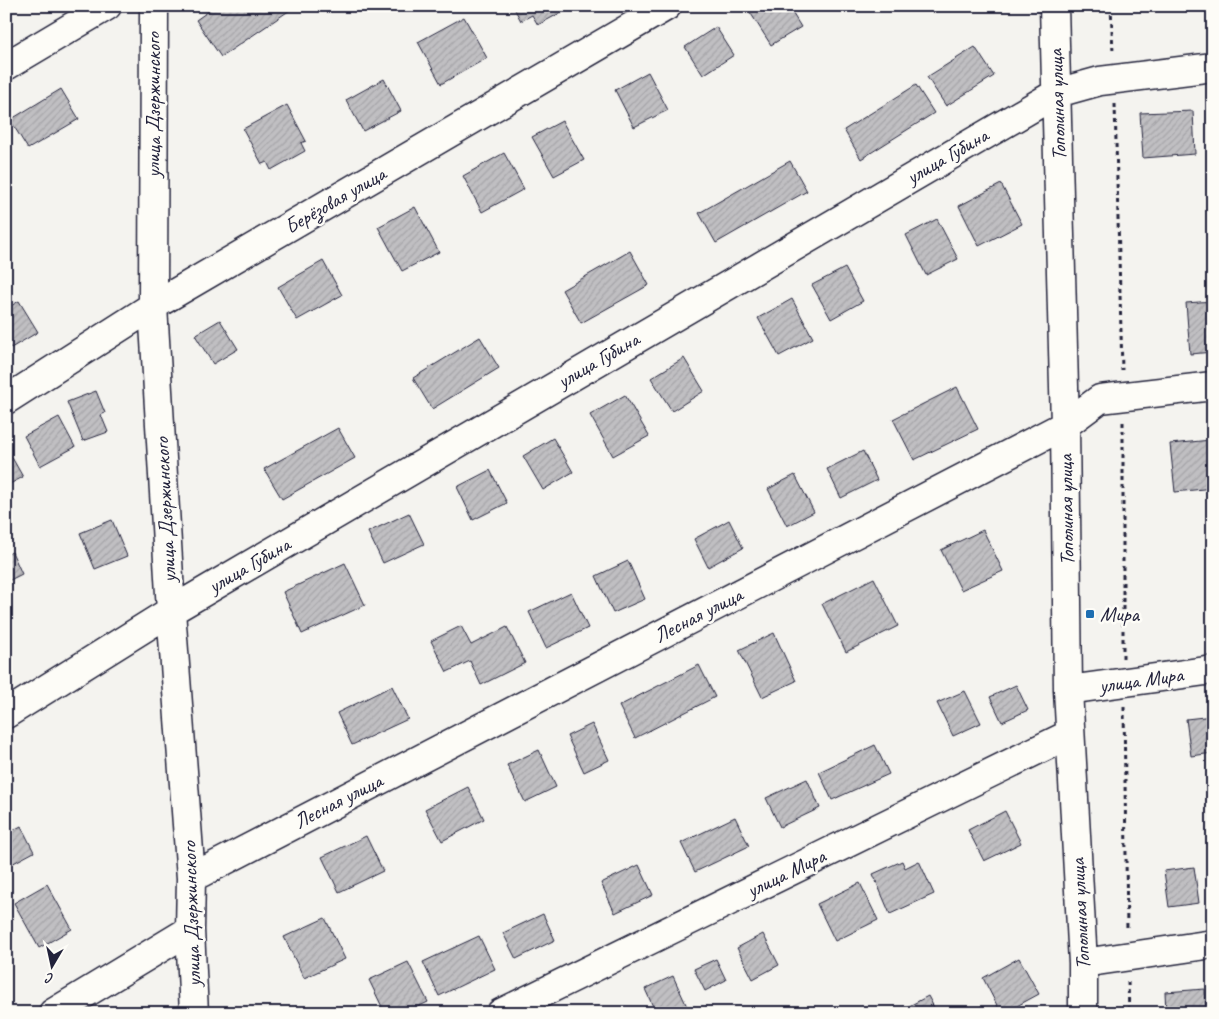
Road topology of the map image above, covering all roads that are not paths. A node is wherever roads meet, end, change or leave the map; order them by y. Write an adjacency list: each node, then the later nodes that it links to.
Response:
1 (107, 6): 5 (street)
2 (154, 6): 8 (street, улица Дзержинского)
3 (667, 6): 8 (street, Берёзовая улица)
4 (1054, 6): 7 (street, Тополиная улица)
5 (6, 66)
6 (1213, 67): 7 (street, улица Губина)
7 (1057, 93): 11 (street, Тополиная улица); 12 (street, улица Губина)
8 (153, 306): 10 (street, Берёзовая улица); 12 (street, улица Дзержинского)
9 (1213, 386): 11 (street, Лесная улица)
10 (6, 400)
11 (1065, 425): 14 (street, Тополиная улица); 17 (street, Лесная улица)
12 (171, 611): 15 (street, улица Губина); 17 (street, улица Дзержинского)
13 (1213, 670): 14 (street, улица Мира)
14 (1068, 690): 16 (street, Тополиная улица)
15 (6, 714)
16 (1070, 734): 20 (street, Тополиная улица); 23 (street, улица Мира)
17 (191, 878): 18 (street, улица Дзержинского)
18 (190, 930): 21 (street); 22 (street, улица Дзержинского)
19 (1213, 944): 20 (street)
20 (1083, 963): 24 (street, Тополиная улица)
21 (53, 1013)
22 (194, 1013)
23 (501, 1013)
24 (1084, 1013)

